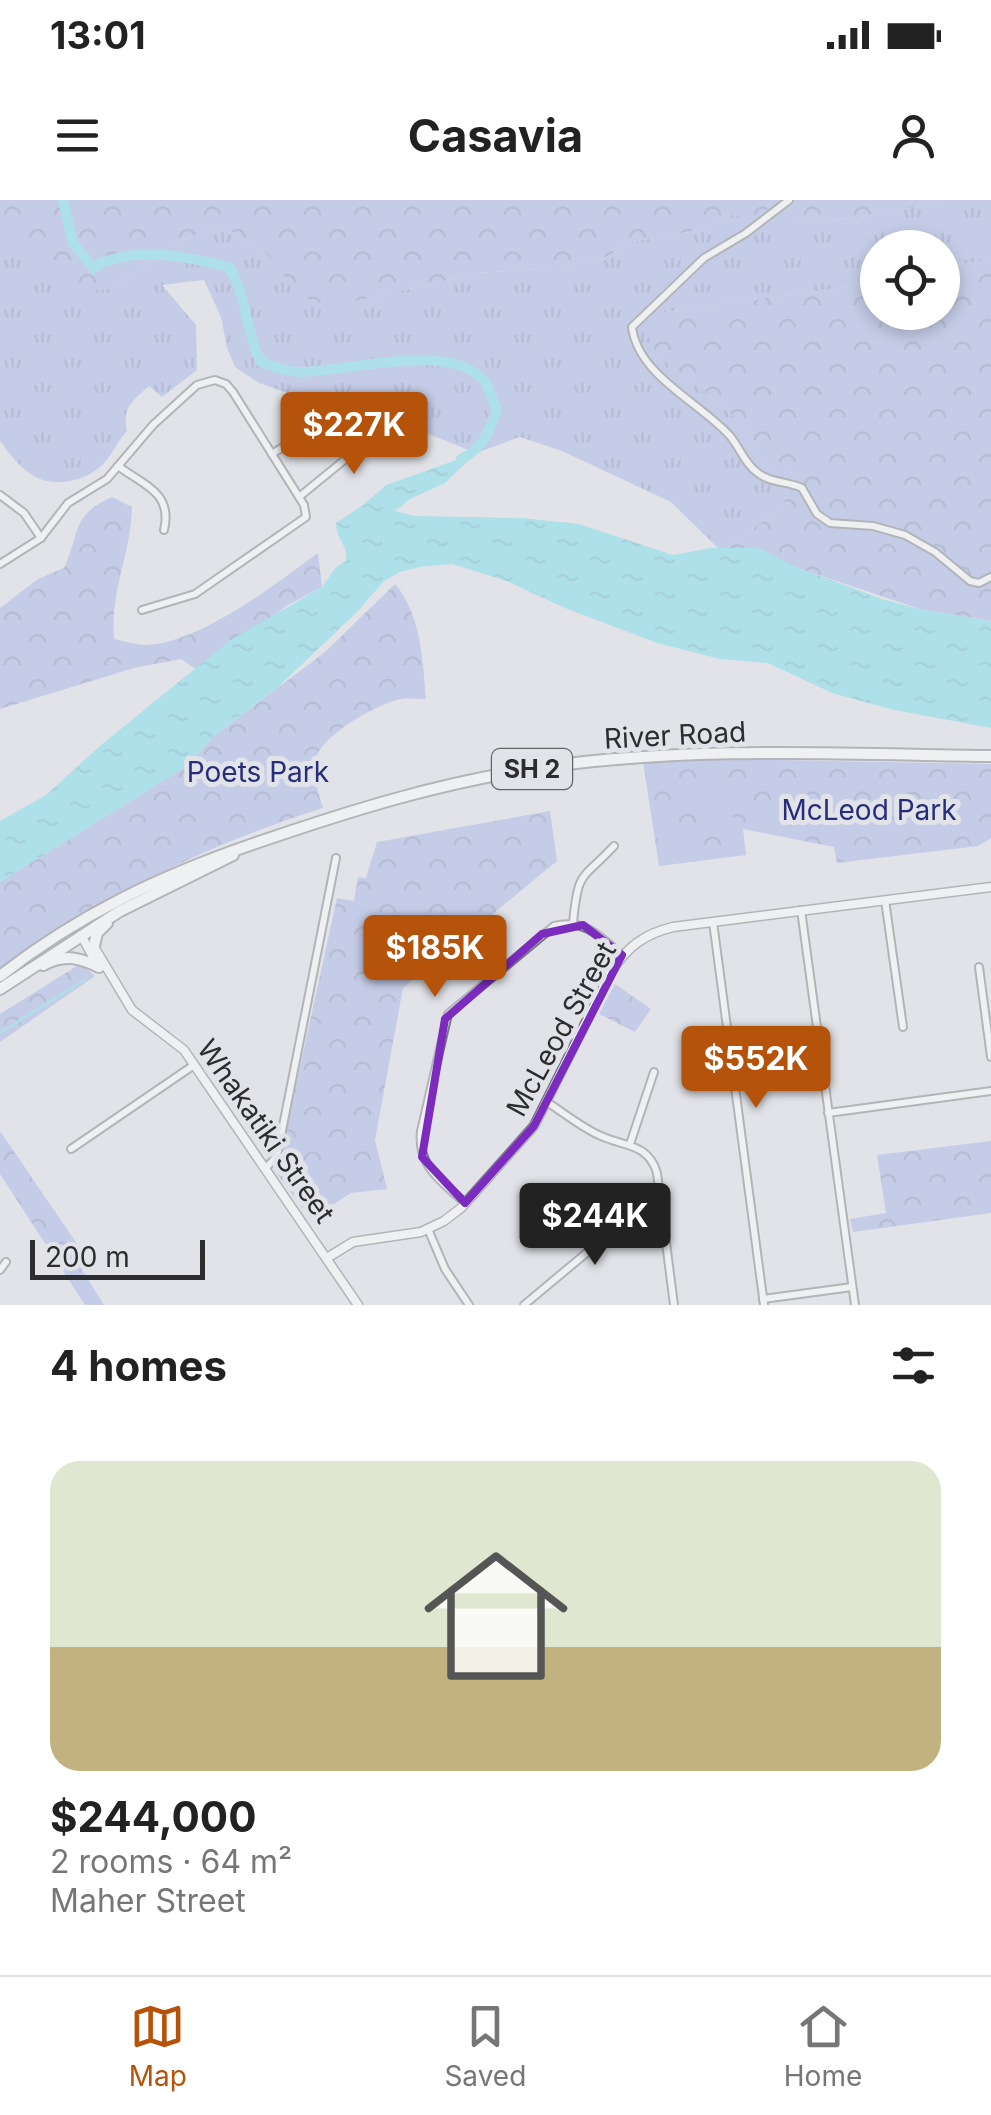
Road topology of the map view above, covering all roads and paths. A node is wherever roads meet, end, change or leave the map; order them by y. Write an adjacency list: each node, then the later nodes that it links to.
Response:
1 (789, 200): 11 (street)
2 (330, 417): 4 (street)
3 (386, 426): 7 (street)
4 (272, 454): 5 (street); 7 (street)
5 (118, 466): 8 (street); 9 (street)
6 (0, 495): 9 (street)
7 (299, 497): 12 (street)
8 (164, 530)
9 (41, 538): 10 (street)
10 (0, 564)
11 (991, 577)
12 (142, 610)
13 (991, 756): 14 (highway, River Road / SH 2)
14 (252, 845): 17 (highway, River Road / SH 2); 19 (highway, River Road / SH 2)
15 (614, 846): 23 (street)
16 (336, 858): 40 (street)
17 (183, 870): 24 (highway); 29 (highway, River Road / SH 2)
18 (991, 887): 20 (street, McLeod Street)
19 (163, 889): 24 (highway, River Road / SH 2); 25 (highway)
20 (885, 900): 21 (street, McLeod Street); 31 (street)
21 (800, 910): 22 (street, McLeod Street); 37 (street)
22 (713, 922): 26 (street, McLeod Street); 49 (street)
23 (574, 923): 26 (street); 41 (street)
24 (80, 934): 25 (street, Whakatiki Street); 28 (street, Whakatiki Street); 29 (highway)
25 (94, 946): 30 (street, Whakatiki Street)
26 (622, 954): 36 (street, McLeod Street)
27 (979, 966): 32 (street)
28 (99, 967): 29 (highway); 30 (street, Whakatiki Street)
29 (0, 985)
30 (123, 997): 33 (street, Whakatiki Street)
31 (902, 1027)
32 (991, 1057)
33 (194, 1065): 39 (street); 40 (street, Whakatiki Street)
34 (654, 1072): 38 (street)
35 (991, 1091): 37 (street)
36 (547, 1102): 38 (street); 41 (street, McLeod Street)
37 (828, 1112): 47 (street)
38 (630, 1144): 42 (street)
39 (71, 1149)
40 (265, 1169): 44 (street, Whakatiki Street)
41 (466, 1203): 43 (street, McLeod Street)
42 (663, 1221): 52 (street); 53 (street)
43 (428, 1229): 44 (street, McLeod Street); 51 (street)
44 (327, 1258): 48 (street, Whakatiki Street)
45 (6, 1262): 46 (street)
46 (0, 1270)
47 (852, 1287): 49 (street); 54 (street)
48 (355, 1302): 50 (street)
49 (764, 1302)
50 (343, 1305)
51 (469, 1305)
52 (524, 1305)
53 (674, 1305)
54 (854, 1305)

